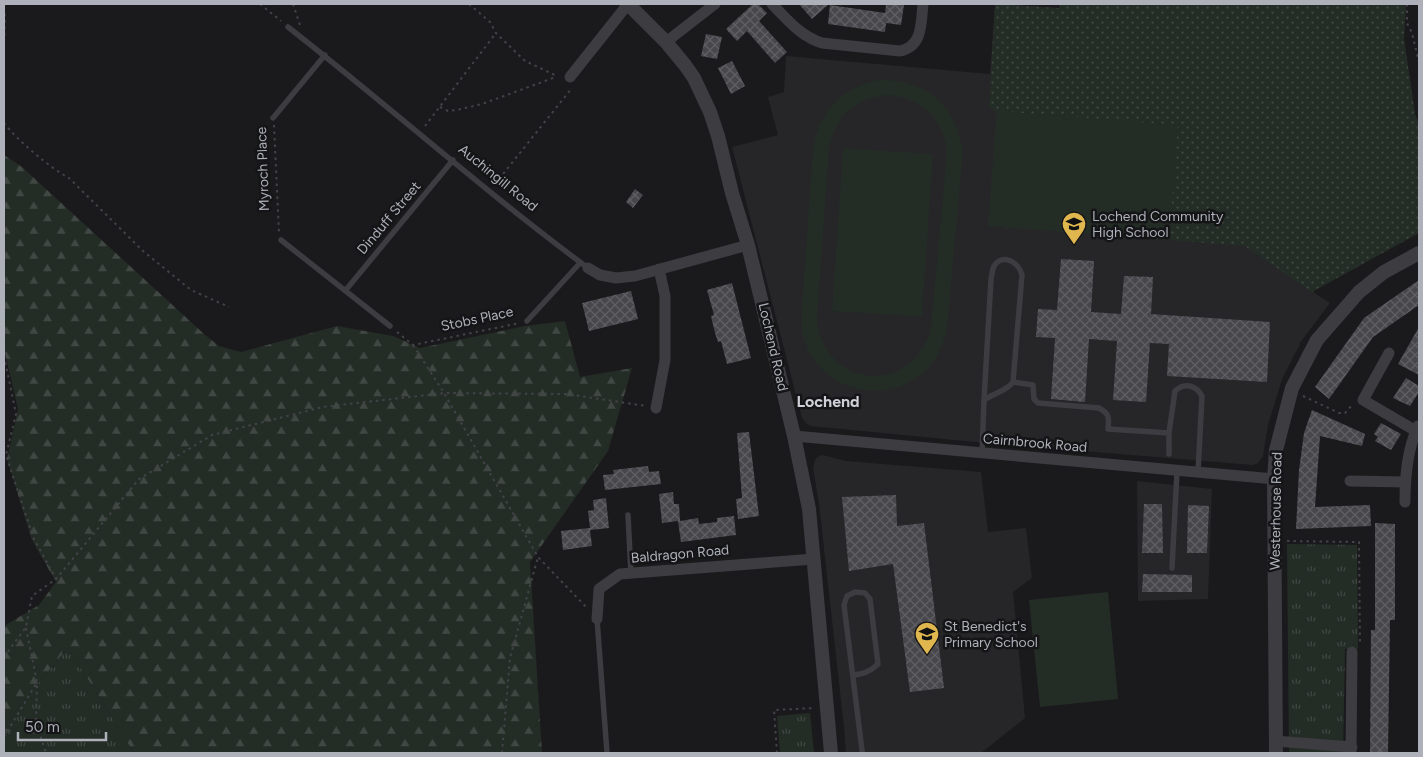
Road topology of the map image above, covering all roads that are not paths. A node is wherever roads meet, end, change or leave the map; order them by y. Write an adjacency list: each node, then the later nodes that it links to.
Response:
1 (628, 4): 6 (street, Lochend Road); 8 (street)
2 (715, 4): 6 (street)
3 (772, 4): 4 (street)
4 (923, 4)
5 (288, 27): 7 (lane, Auchingill Road)
6 (666, 42): 12 (street, Lochend Road)
7 (325, 56): 9 (lane, Myroch Place); 10 (lane, Auchingill Road)
8 (570, 77)
9 (273, 118)
10 (453, 160): 14 (lane, Auchingill Road); 16 (lane, Dinduff Street)
11 (280, 240): 16 (lane)
12 (748, 245): 15 (street, Auchingill Road); 25 (street, Lochend Road)
13 (1419, 253): 30 (street, Westerhouse Road)
14 (584, 266): 15 (street, Auchingill Road); 17 (lane, Stobs Place)
15 (659, 269): 22 (street)
16 (345, 291): 18 (lane)
17 (528, 321)
18 (390, 326)
19 (1389, 353): 23 (street)
20 (1012, 382): 21 (lane); 21 (lane); 24 (lane)
21 (984, 400): 26 (lane)
22 (656, 408)
23 (1418, 428): 32 (street)
24 (1170, 433): 27 (lane); 29 (lane)
25 (794, 436): 26 (street, Cairnbrook Road); 35 (street, Lochend Road)
26 (982, 453): 28 (street, Cairnbrook Road)
27 (1169, 454)
28 (1177, 471): 29 (street, Cairnbrook Road); 36 (lane)
29 (1198, 472): 30 (street, Cairnbrook Road)
30 (1274, 479): 41 (street, Westerhouse Road)
31 (1350, 481): 32 (street)
32 (1405, 482): 33 (street)
33 (1405, 502)
34 (628, 514): 37 (lane)
35 (814, 559): 37 (street, Baldragon Road); 44 (street, Lochend Road)
36 (1172, 568)
37 (631, 574): 38 (street, Baldragon Road)
38 (597, 619): 43 (lane, Baldragon Road)
39 (1352, 656): 42 (street)
40 (853, 675): 40 (lane); 45 (lane)
41 (1276, 747): 42 (street)
42 (1352, 750)
43 (607, 753)
44 (831, 753)
45 (862, 753)

